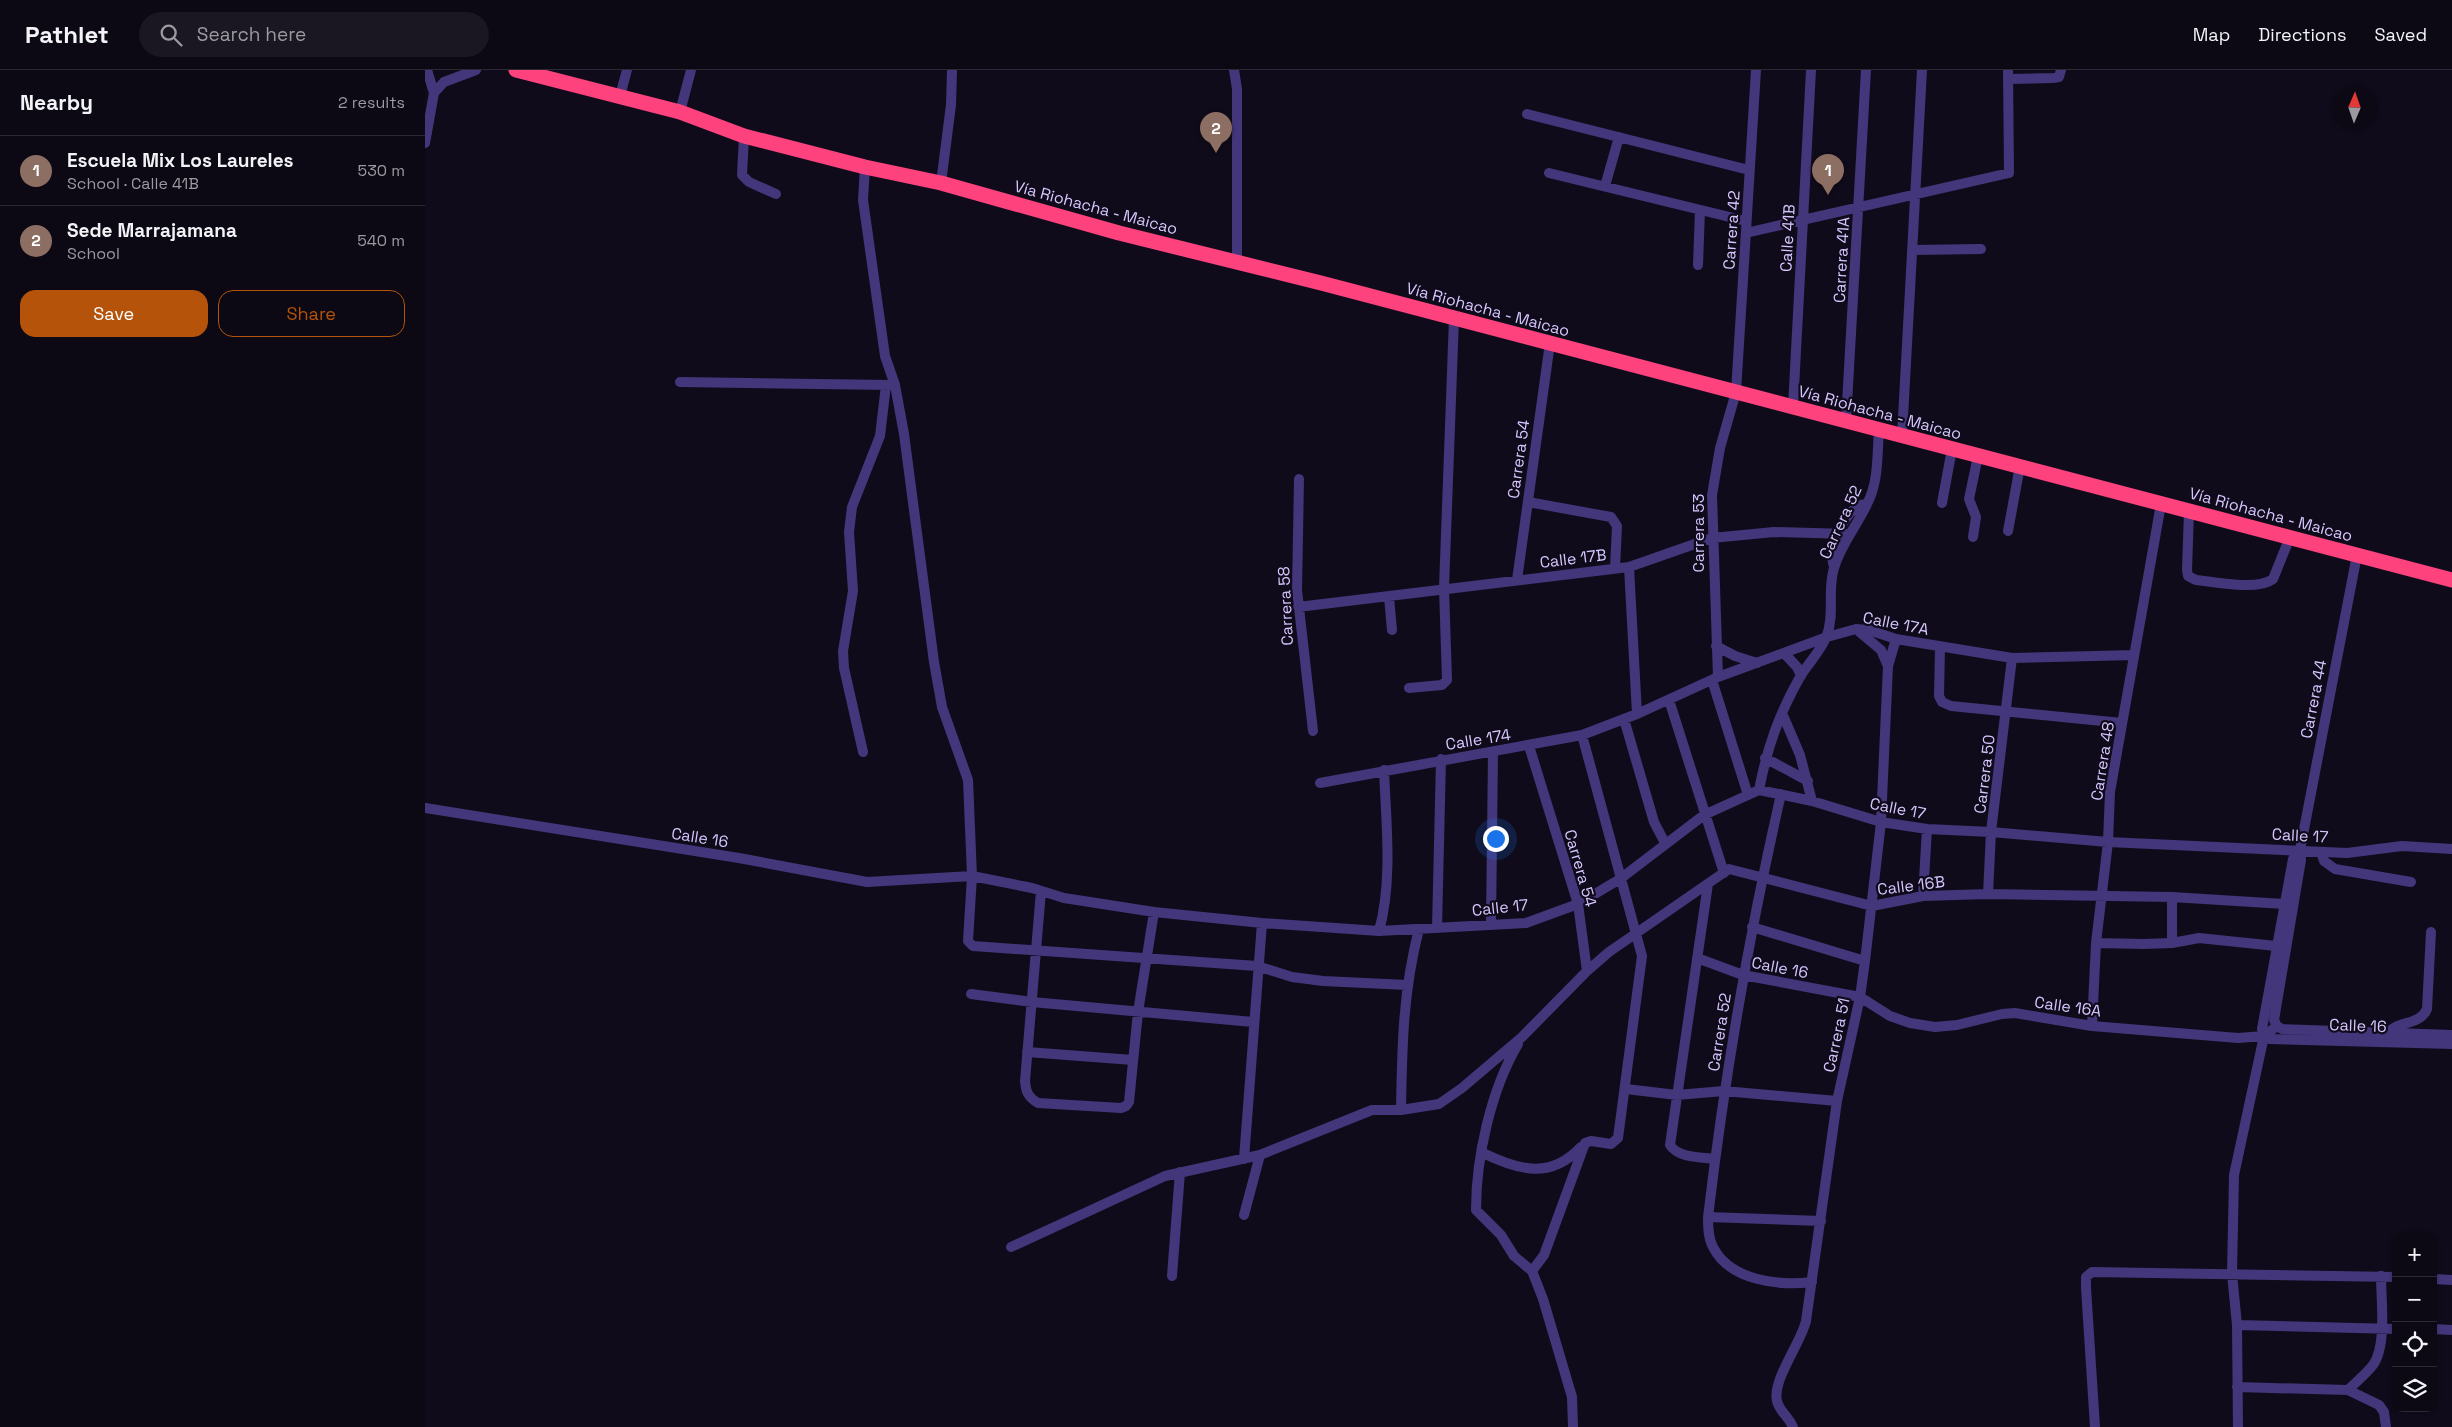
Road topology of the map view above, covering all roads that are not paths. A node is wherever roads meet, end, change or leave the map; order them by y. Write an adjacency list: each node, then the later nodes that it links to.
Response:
1 (427, 70): 14 (street)
2 (476, 70): 14 (street)
3 (516, 70): 15 (highway, Vía Riohacha - Maicao)
4 (627, 70): 15 (street)
5 (691, 70): 16 (street)
6 (952, 70): 24 (street)
7 (1234, 70): 35 (street)
8 (1756, 70): 22 (street, Carrera 42)
9 (1811, 70): 30 (street, Calle 41B)
10 (1866, 70): 28 (street, Carrera 41A)
11 (1922, 70): 27 (street)
12 (2061, 70): 13 (street)
13 (2008, 74): 27 (street)
14 (434, 93): 20 (street)
15 (620, 96): 16 (highway, Vía Riohacha - Maicao)
16 (680, 112): 18 (highway, Vía Riohacha - Maicao)
17 (1527, 114): 19 (street)
18 (743, 136): 21 (highway, Vía Riohacha - Maicao); 26 (street)
19 (1619, 137): 22 (street); 25 (street)
20 (425, 143)
21 (865, 167): 24 (highway, Vía Riohacha - Maicao); 40 (street)
22 (1749, 170): 31 (street, Carrera 42)
23 (1549, 172): 25 (street)
24 (941, 183): 35 (highway, Vía Riohacha - Maicao)
25 (1605, 186): 29 (street)
26 (776, 194)
27 (1915, 195): 28 (street); 34 (street)
28 (1859, 208): 30 (street); 43 (street, Carrera 41A)
29 (1700, 210): 31 (street); 36 (street)
30 (1803, 220): 32 (street); 42 (street, Calle 41B)
31 (1746, 221): 32 (street, Carrera 42)
32 (1745, 233): 41 (street, Carrera 42)
33 (1981, 249): 34 (street)
34 (1912, 250): 45 (street)
35 (1237, 262): 37 (highway, Vía Riohacha - Maicao)
36 (1698, 265)
37 (1454, 318): 38 (highway, Vía Riohacha - Maicao); 64 (street)
38 (1550, 343): 41 (highway, Vía Riohacha - Maicao); 50 (street, Carrera 54)
39 (680, 382): 40 (street)
40 (890, 385): 90 (street); 112 (street)
41 (1735, 392): 42 (highway, Vía Riohacha - Maicao); 58 (street, Carrera 53)
42 (1793, 407): 43 (highway, Vía Riohacha - Maicao)
43 (1846, 421): 44 (highway, Vía Riohacha - Maicao)
44 (1879, 430): 45 (highway, Vía Riohacha - Maicao); 55 (street, Carrera 52)
45 (1902, 436): 46 (highway, Vía Riohacha - Maicao)
46 (1952, 448): 47 (highway, Vía Riohacha - Maicao); 51 (street)
47 (1978, 456): 48 (highway, Vía Riohacha - Maicao); 56 (street)
48 (2020, 466): 52 (highway, Vía Riohacha - Maicao); 54 (street)
49 (1299, 479): 66 (street, Carrera 58)
50 (1528, 502): 61 (street); 62 (street, Carrera 54)
51 (1942, 502)
52 (2161, 504): 53 (highway, Vía Riohacha - Maicao); 74 (street, Carrera 48)
53 (2189, 511): 57 (highway, Vía Riohacha - Maicao); 57 (street)
54 (2008, 531)
55 (1844, 533): 58 (street, Calle 17B); 69 (street, Carrera 52)
56 (1973, 537)
57 (2290, 537): 59 (highway, Vía Riohacha - Maicao)
58 (1712, 538): 60 (street, Calle 17B); 71 (street, Carrera 53)
59 (2357, 555): 63 (highway, Vía Riohacha - Maicao); 109 (street, Carrera 44)
60 (1629, 567): 61 (street, Calle 17B); 84 (street)
61 (1615, 568): 62 (street, Calle 17B)
62 (1517, 580): 64 (street, Calle 17B)
63 (2452, 580)
64 (1444, 588): 65 (street, Calle 17B); 80 (street)
65 (1389, 597): 66 (street, Calle 17B); 68 (street)
66 (1298, 607): 87 (street, Carrera 58)
67 (1856, 629): 69 (street, Calle 17A); 70 (street, Calle 17A); 77 (street)
68 (1392, 630)
69 (1827, 637): 73 (street, Calle 17A); 78 (street, Carrera 52)
70 (1896, 639): 72 (street, Calle 17A); 77 (street, Carrera 51)
71 (1716, 646): 76 (street); 79 (street, Carrera 53)
72 (1940, 647): 75 (street, Calle 17A); 82 (street)
73 (1784, 653): 76 (street, Calle 17A); 78 (street)
74 (2135, 655): 75 (street, Calle 17A); 86 (street, Carrera 48)
75 (2012, 658): 82 (street, Carrera 50)
76 (1757, 663): 79 (street, Calle 17A)
77 (1888, 666): 103 (street, Carrera 51)
78 (1801, 676): 83 (street, Carrera 52)
79 (1715, 679): 81 (street, Calle 17A); 99 (street, Carrera 53)
80 (1409, 688)
81 (1669, 700): 84 (street, Calle 17A); 102 (street)
82 (2007, 710): 86 (street); 105 (street, Carrera 50)
83 (1782, 713): 92 (street, Carrera 52); 95 (street)
84 (1637, 714): 85 (street, Calle 174)
85 (1624, 719): 88 (street, Calle 174); 107 (street)
86 (2122, 723): 106 (street, Carrera 48)
87 (1313, 731)
88 (1582, 735): 89 (street, Calle 174); 114 (street)
89 (1529, 746): 91 (street, Calle 174); 122 (street, Carrera 54)
90 (863, 752)
91 (1493, 752): 93 (street, Calle 174); 127 (street)
92 (1765, 758): 95 (street); 97 (street, Carrera 52)
93 (1441, 759): 94 (street, Calle 174); 129 (street)
94 (1384, 770): 96 (street, Calle 174); 131 (street)
95 (1808, 781): 100 (street)
96 (1321, 783)
97 (1759, 790): 98 (street, Calle 17); 99 (street, Calle 17)
98 (1781, 794): 100 (street, Calle 17); 113 (street, Carrera 52)
99 (1747, 795): 102 (street, Calle 17)
100 (1811, 800): 103 (street, Calle 17)
101 (425, 808): 112 (street, Calle 16)
102 (1704, 815): 107 (street, Calle 17); 111 (street)
103 (1881, 822): 104 (street, Calle 17); 124 (street, Carrera 51)
104 (1927, 830): 105 (street, Calle 17); 120 (street)
105 (1991, 832): 106 (street, Calle 17); 118 (street, Carrera 50)
106 (2108, 842): 109 (street, Calle 17); 119 (street, Carrera 48)
107 (1665, 843): 114 (street, Calle 17)
108 (2452, 849): 110 (street, Calle 17)
109 (2300, 850): 110 (street, Calle 17); 123 (street, Carrera 44); 151 (street, Carrera 44)
110 (2321, 852): 115 (street)
111 (1727, 871): 113 (street, Calle 16B); 116 (street)
112 (972, 876): 117 (street, Calle 16); 137 (street)
113 (1762, 878): 124 (street, Calle 16B); 128 (street, Carrera 52)
114 (1620, 879): 122 (street, Calle 17); 132 (street)
115 (2411, 882)
116 (1708, 884): 132 (street); 138 (street)
117 (1041, 892): 125 (street, Calle 16); 137 (street)
118 (1988, 894): 119 (street, Calle 16B); 120 (street, Calle 16B)
119 (2102, 895): 121 (street, Calle 16B); 134 (street, Carrera 48)
120 (1923, 896): 124 (street, Calle 16B)
121 (2173, 897): 123 (street, Calle 16B); 135 (street)
122 (1578, 904): 127 (street, Calle 17); 142 (street, Carrera 54)
123 (2284, 904): 136 (street, Carrera 44)
124 (1872, 906): 140 (street, Carrera 51)
125 (1153, 912): 126 (street, Calle 17); 139 (street)
126 (1262, 924): 131 (street, Calle 17); 141 (street)
127 (1491, 924): 129 (street, Calle 17)
128 (1752, 927): 140 (street); 143 (street, Carrera 52)
129 (1437, 928): 130 (street, Calle 17)
130 (1419, 929): 131 (street, Calle 17); 144 (street)
131 (1379, 931)
132 (1636, 932): 142 (street); 159 (street)
133 (2431, 932): 155 (street)
134 (2096, 943): 135 (street); 150 (street, Carrera 48)
135 (2172, 943): 136 (street)
136 (2277, 946): 154 (street, Carrera 44)
137 (1036, 951): 139 (street); 147 (street)
138 (1697, 958): 143 (street, Calle 16); 161 (street)
139 (1147, 959): 141 (street); 148 (street)
140 (1865, 961): 146 (street, Carrera 51)
141 (1257, 966): 144 (street); 149 (street)
142 (1587, 971): 153 (street)
143 (1743, 975): 146 (street, Calle 16); 160 (street, Carrera 52)
144 (1407, 985): 163 (street)
145 (971, 994): 147 (street)
146 (1860, 998): 150 (street, Calle 16A); 162 (street, Carrera 51)
147 (1032, 1002): 148 (street); 157 (street)
148 (1138, 1012): 149 (street); 158 (street)
149 (1253, 1022): 168 (street)
150 (2092, 1026): 154 (street, Calle 16A)
151 (2277, 1026): 154 (street); 155 (street, Calle 16)
152 (2452, 1035): 155 (street, Calle 16)
153 (1522, 1036): 163 (street); 165 (street)
154 (2264, 1036): 155 (street, Calle 16); 175 (street, Carrera 44)
155 (2387, 1037): 156 (street, Calle 16)
156 (2452, 1044)
157 (1027, 1052): 158 (street); 158 (street)
158 (1133, 1060)
159 (1626, 1089): 161 (street); 164 (street)
160 (1724, 1091): 161 (street); 162 (street); 167 (street, Carrera 52)
161 (1677, 1095): 167 (street)
162 (1837, 1101): 172 (street, Carrera 51)
163 (1401, 1110): 166 (street)
164 (1585, 1143): 165 (street); 174 (street)
165 (1483, 1153): 174 (street)
166 (1260, 1155): 168 (street); 170 (street)
167 (1715, 1158): 171 (street, Carrera 52)
168 (1244, 1159): 169 (street)
169 (1180, 1172): 173 (street); 176 (street)
170 (1244, 1215)
171 (1707, 1216): 172 (street); 181 (street, Carrera 52)
172 (1821, 1221): 181 (street, Carrera 51)
173 (1011, 1247)
174 (1532, 1271): 189 (street)
175 (2232, 1274): 177 (street); 182 (street, Carrera 44); 191 (street)
176 (1171, 1276)
177 (2381, 1276): 178 (street); 183 (street)
178 (2392, 1277)
179 (2437, 1279): 180 (street)
180 (2452, 1280)
181 (1812, 1282): 190 (street, Carrera 51)
182 (2237, 1325): 183 (street); 187 (street, Carrera 44)
183 (2382, 1328): 184 (street); 188 (street)
184 (2392, 1329)
185 (2437, 1329): 186 (street)
186 (2452, 1330)
187 (2237, 1387): 188 (street); 192 (street, Carrera 44)
188 (2348, 1390): 193 (street)
189 (1573, 1427)
190 (1793, 1427)
191 (2095, 1427)
192 (2238, 1427)
193 (2386, 1427)

